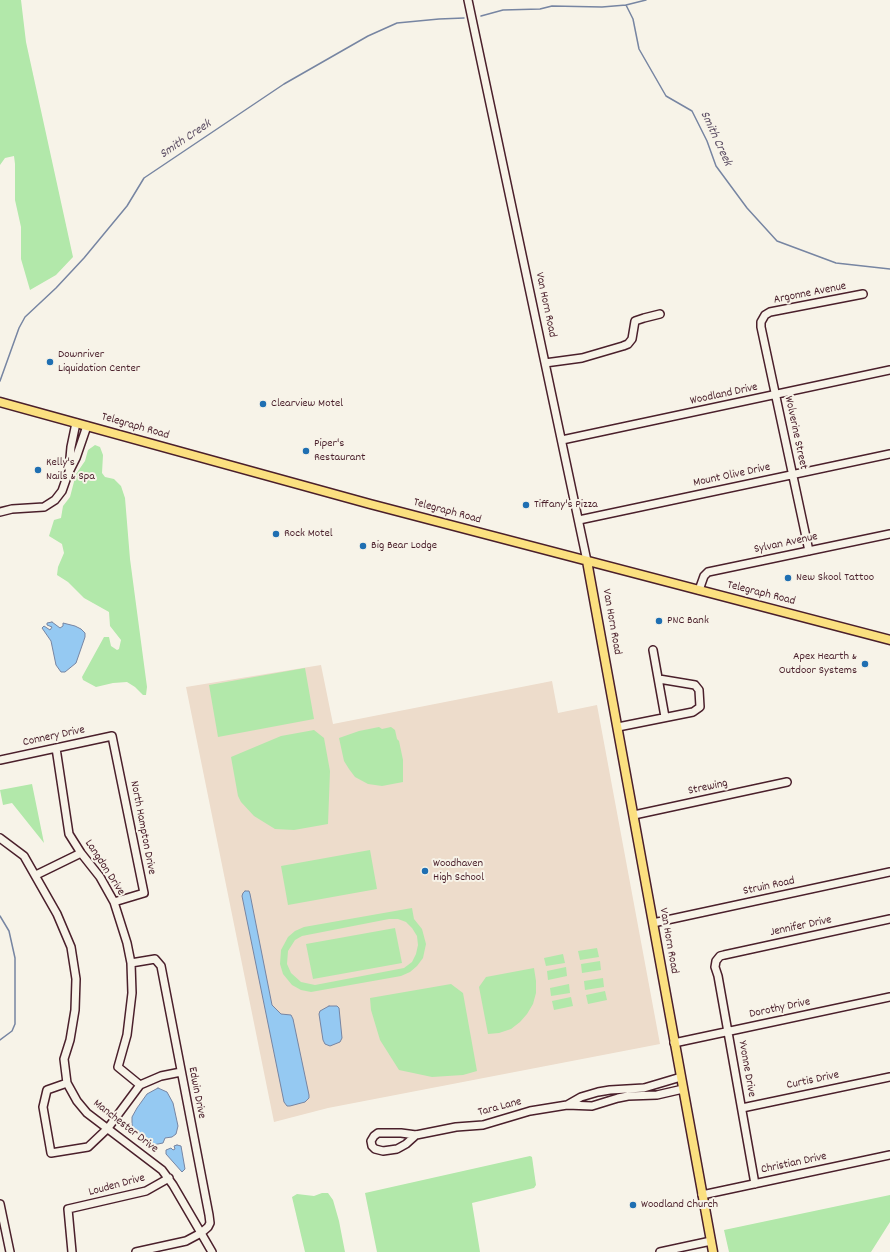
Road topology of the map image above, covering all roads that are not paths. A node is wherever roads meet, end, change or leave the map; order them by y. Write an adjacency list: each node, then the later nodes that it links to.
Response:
1 (468, 0): 5 (street, Van Horn Road)
2 (863, 294): 4 (street, Argonne Avenue)
3 (660, 314): 5 (street)
4 (762, 319): 7 (street, Wolverine Street)
5 (545, 363): 11 (street, Van Horn Road)
6 (890, 370): 7 (street, Woodland Drive)
7 (775, 395): 11 (street, Woodland Drive); 14 (street, Wolverine Street)
8 (0, 402): 9 (main road, Telegraph Road)
9 (76, 423): 10 (main road, Telegraph Road); 13 (street)
10 (87, 426): 13 (street); 19 (main road, Telegraph Road)
11 (562, 440): 16 (street, Van Horn Road)
12 (890, 454): 14 (street, Mount Olive Drive)
13 (68, 474): 15 (street)
14 (792, 475): 16 (street, Mount Olive Drive); 18 (street, Wolverine Street)
15 (0, 512)
16 (579, 520): 19 (street, Van Horn Road)
17 (890, 534): 18 (street, Sylvan Avenue)
18 (808, 551): 20 (street, Sylvan Avenue)
19 (587, 561): 20 (main road, Telegraph Road); 25 (main road, Van Horn Road)
20 (699, 590): 21 (main road, Telegraph Road)
21 (890, 640)
22 (653, 650): 23 (street)
23 (659, 679): 24 (street); 24 (street)
24 (665, 717): 25 (street)
25 (618, 727): 30 (main road, Van Horn Road)
26 (112, 736): 27 (street, Connery Drive); 35 (street, North Hampton Drive)
27 (56, 748): 28 (street, Connery Drive); 32 (street, Langdon Drive)
28 (0, 760)
29 (787, 782): 30 (street, Strewing)
30 (634, 815): 37 (main road, Van Horn Road)
31 (0, 838): 34 (street, Manchester Drive)
32 (81, 853): 34 (street); 35 (street, Langdon Drive)
33 (890, 872): 37 (street, Struin Road)
34 (36, 875): 46 (street, Manchester Drive)
35 (114, 902): 39 (street, Langdon Drive)
36 (890, 919): 38 (street, Jennifer Drive)
37 (653, 923): 42 (main road, Van Horn Road)
38 (717, 959): 41 (street, Yvonne Drive)
39 (131, 963): 43 (street, Edwin Drive); 47 (street, Langdon Drive)
40 (890, 998): 41 (street, Dorothy Drive)
41 (728, 1032): 42 (street, Dorothy Drive); 54 (street, Yvonne Drive)
42 (674, 1043): 45 (main road, Van Horn Road)
43 (181, 1072): 47 (street); 62 (street, Edwin Drive)
44 (890, 1076): 54 (street, Curtis Drive)
45 (681, 1077): 48 (street, Tara Lane); 49 (main road, Van Horn Road)
46 (67, 1083): 55 (street, Manchester Drive); 55 (street)
47 (140, 1085): 55 (street)
48 (644, 1088): 50 (street, Tara Lane); 51 (street)
49 (683, 1089): 51 (street, Tara Lane); 60 (main road, Van Horn Road)
50 (610, 1090): 52 (street); 53 (street, Tara Lane)
51 (646, 1097): 52 (street, Tara Lane)
52 (612, 1101): 53 (street, Tara Lane)
53 (567, 1105): 56 (street, Tara Lane)
54 (742, 1108): 59 (street, Yvonne Drive)
55 (108, 1128): 58 (street, Manchester Drive)
56 (416, 1135): 56 (street, Tara Lane)
57 (890, 1155): 59 (street, Christian Drive)
58 (169, 1178): 62 (street, Manchester Drive); 65 (street, Louden Drive)
59 (755, 1184): 60 (street, Christian Drive)
60 (702, 1195): 63 (main road, Van Horn Road)
61 (0, 1204): 64 (street)
62 (201, 1233): 66 (street); 67 (street)
63 (711, 1241): 68 (street); 69 (main road, Van Horn Road)
64 (10, 1252)
65 (72, 1252)
66 (136, 1252)
67 (212, 1252)
68 (660, 1252)
69 (713, 1252)

